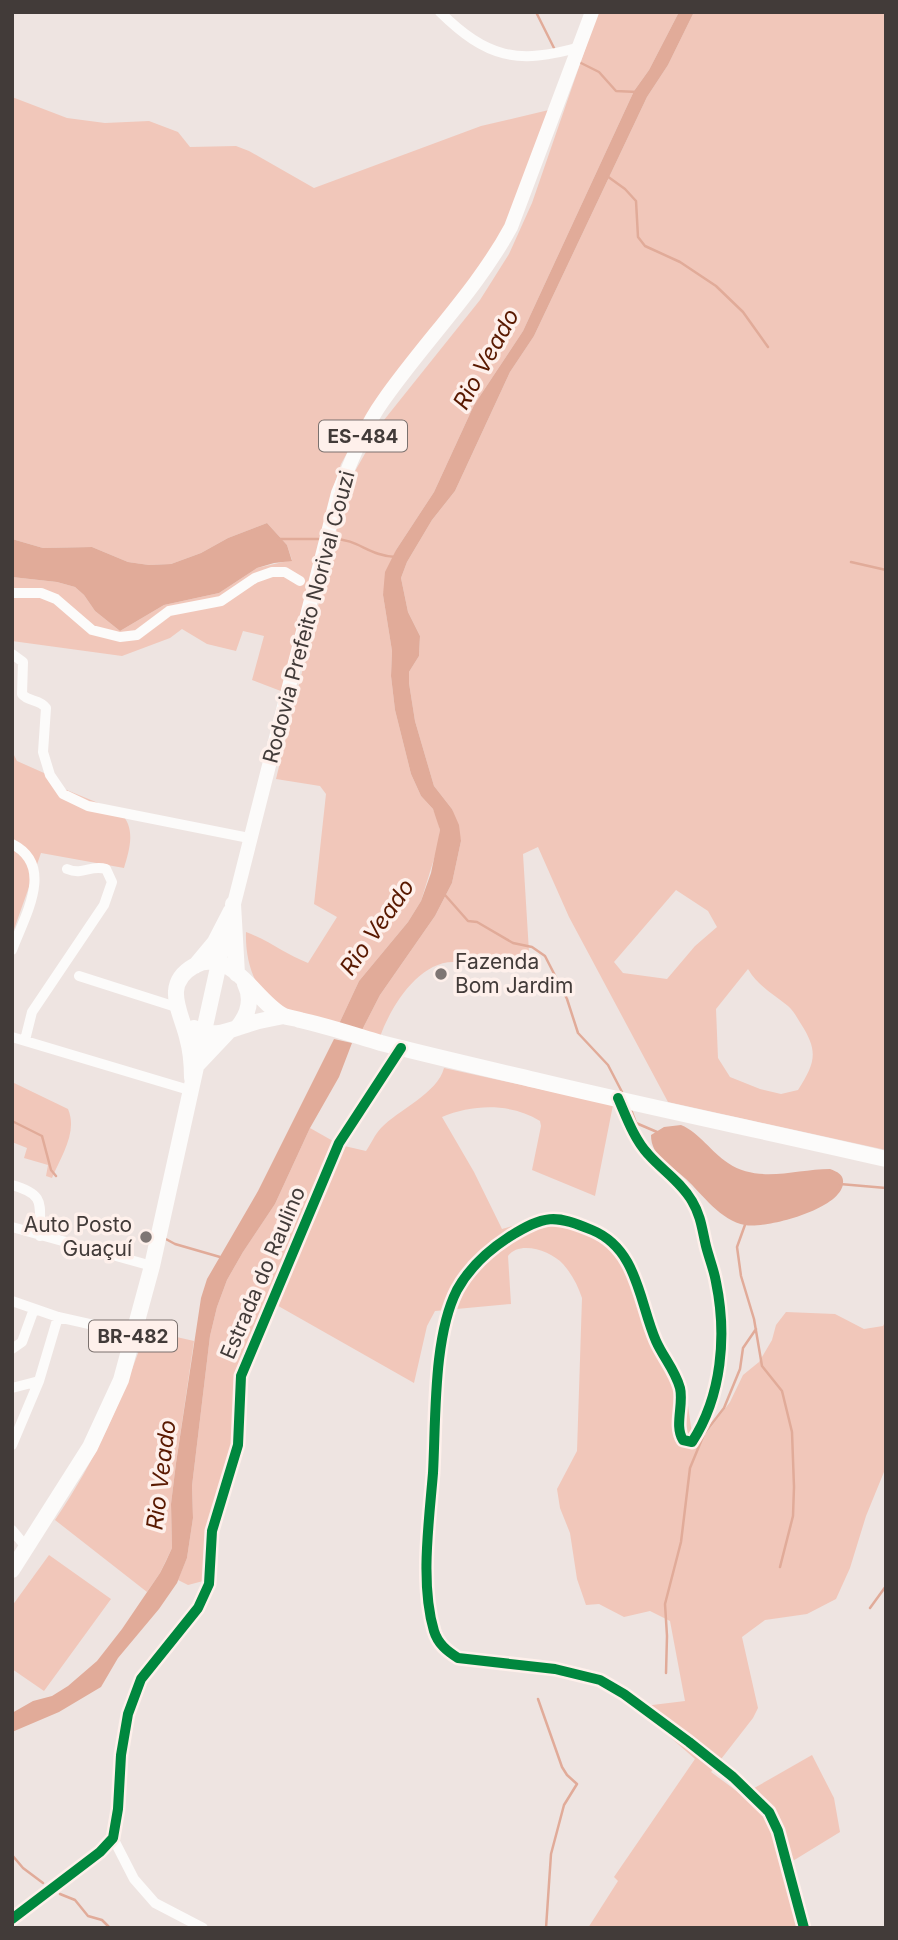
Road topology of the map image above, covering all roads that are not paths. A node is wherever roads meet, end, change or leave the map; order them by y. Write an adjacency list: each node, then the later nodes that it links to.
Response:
1 (440, 12): 3 (street)
2 (592, 12): 3 (main road, Rodovia Prefeito Norival Couzi / ES-484)
3 (580, 47): 7 (main road, Rodovia Prefeito Norival Couzi / ES-484)
4 (300, 581): 5 (street)
5 (12, 593)
6 (12, 654): 7 (street)
7 (249, 838): 10 (main road, Rodovia Prefeito Norival Couzi / ES-484)
8 (12, 844): 11 (street)
9 (66, 869): 21 (street)
10 (232, 908): 12 (main road, ES-484); 13 (highway); 15 (highway)
11 (12, 950)
12 (219, 962): 13 (highway); 15 (highway); 19 (highway, ES-484)
13 (194, 966): 16 (highway)
14 (79, 976): 16 (street)
15 (239, 977): 17 (highway); 18 (highway)
16 (177, 1009): 19 (highway); 23 (highway, BR-482)
17 (284, 1016): 18 (highway); 22 (highway)
18 (233, 1030): 19 (highway); 23 (highway)
19 (202, 1033): 23 (highway, ES-484)
20 (12, 1037): 21 (street)
21 (25, 1041): 23 (street)
22 (401, 1048): 24 (highway); 41 (street, Estrada do Raulino)
23 (192, 1079): 29 (highway, BR-482)
24 (618, 1098): 25 (highway); 44 (street)
25 (886, 1159)
26 (12, 1185): 28 (street)
27 (12, 1227): 28 (street)
28 (40, 1236): 29 (street)
29 (152, 1266): 33 (highway, BR-482)
30 (12, 1301): 31 (street)
31 (34, 1309): 32 (street); 34 (street)
32 (58, 1317): 33 (street); 35 (street)
33 (134, 1334): 39 (highway, BR-482)
34 (12, 1349)
35 (39, 1381): 36 (street); 37 (street)
36 (12, 1388)
37 (12, 1445)
38 (12, 1530): 39 (street)
39 (27, 1548): 40 (highway, BR-482)
40 (12, 1570)
41 (113, 1838): 42 (street); 43 (street)
42 (12, 1919)
43 (203, 1928)
44 (804, 1928)

